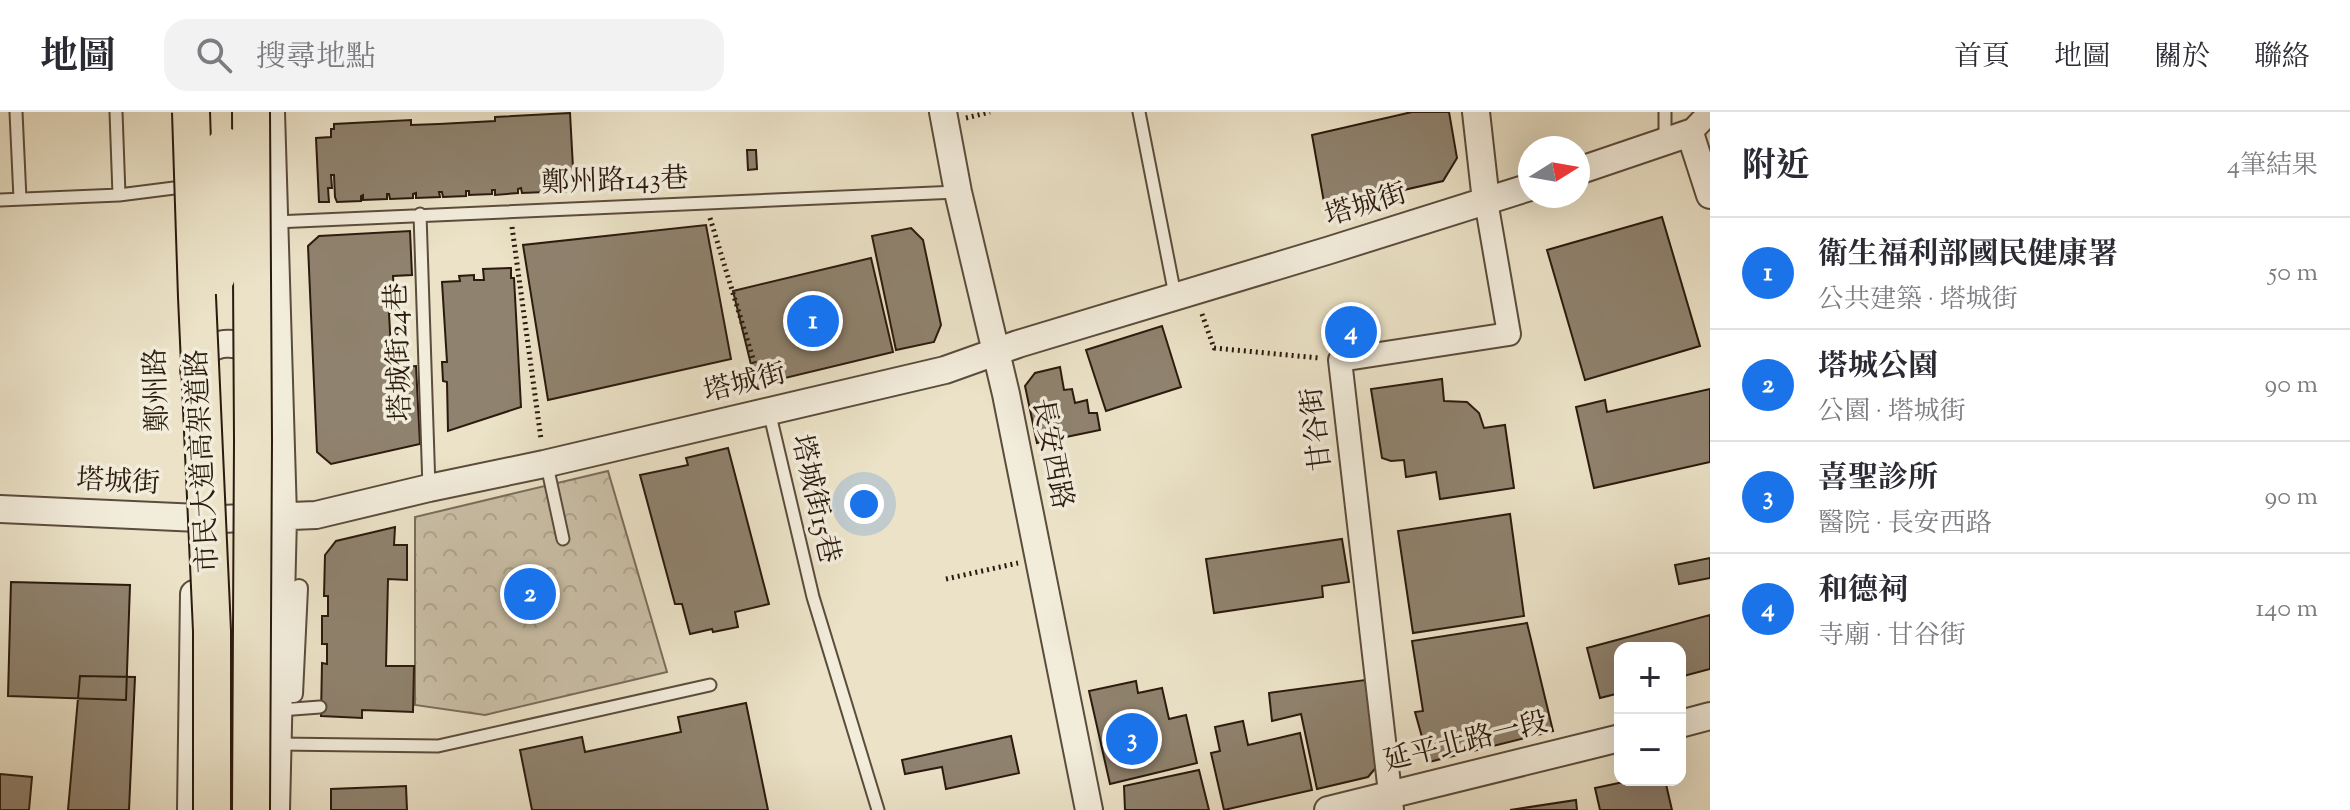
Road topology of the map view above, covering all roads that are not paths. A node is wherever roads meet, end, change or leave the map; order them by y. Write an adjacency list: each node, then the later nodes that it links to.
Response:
1 (16, 112): 21 (lane)
2 (116, 112): 19 (lane)
3 (179, 112): 15 (street, 鄭州路)
4 (191, 112): 38 (highway, 市民大道高架道路, bridge)
5 (251, 112): 36 (highway, 市民大道高架道路, bridge)
6 (271, 112): 25 (street)
7 (943, 112): 18 (street, 長安西路)
8 (1139, 112): 29 (lane)
9 (1476, 112): 23 (street)
10 (1665, 112): 13 (lane)
11 (1710, 112): 13 (street)
12 (225, 129): 36 (highway, bridge); 38 (highway, bridge)
13 (1678, 137): 14 (street); 20 (street)
14 (1590, 167)
15 (182, 187): 19 (lane); 31 (street, 鄭州路)
16 (225, 187): 26 (lane)
17 (1518, 191): 23 (street, 塔城街)
18 (958, 192): 24 (lane, 鄭州路143巷); 32 (street, 長安西路)
19 (119, 195): 21 (lane)
20 (1710, 195)
21 (20, 199): 22 (lane)
22 (0, 200)
23 (1486, 201): 29 (street, 塔城街); 53 (street, 甘谷街)
24 (420, 214): 25 (lane, 鄭州路143巷); 39 (lane, 塔城街24巷)
25 (274, 222): 30 (street)
26 (226, 257): 27 (lane); 31 (lane)
27 (234, 268)
28 (243, 280): 30 (lane)
29 (1185, 293): 32 (street, 塔城街)
30 (277, 325): 33 (street)
31 (189, 336): 34 (street, 鄭州路)
32 (997, 352): 35 (street, 塔城街); 60 (street, 長安西路)
33 (280, 376): 34 (street); 41 (street)
34 (191, 396): 42 (street, 鄭州路)
35 (769, 411): 37 (street, 塔城街); 59 (lane, 塔城街15巷)
36 (253, 440): 56 (highway, 市民大道高架道路, bridge)
37 (544, 464): 39 (street, 塔城街); 43 (lane)
38 (205, 465): 55 (highway, 市民大道高架道路, bridge)
39 (429, 488): 41 (street, 塔城街)
40 (0, 509): 42 (street, 塔城街)
41 (283, 516): 42 (street, 塔城街); 46 (street)
42 (192, 519): 54 (street, 鄭州路)
43 (563, 539)
44 (299, 588): 46 (street)
45 (710, 685): 51 (lane)
46 (273, 701): 47 (lane); 51 (street)
47 (320, 707)
48 (1710, 716): 49 (street)
49 (1686, 722)
50 (1614, 740): 53 (street, 延平北路一段)
51 (278, 744): 52 (street)
52 (277, 779): 57 (lane); 58 (street)
53 (1391, 802): 61 (street, 延平北路一段)
54 (191, 810)
55 (212, 810)
56 (251, 810)
57 (263, 810)
58 (276, 810)
59 (878, 810)
60 (1089, 810)
61 (1328, 810)

